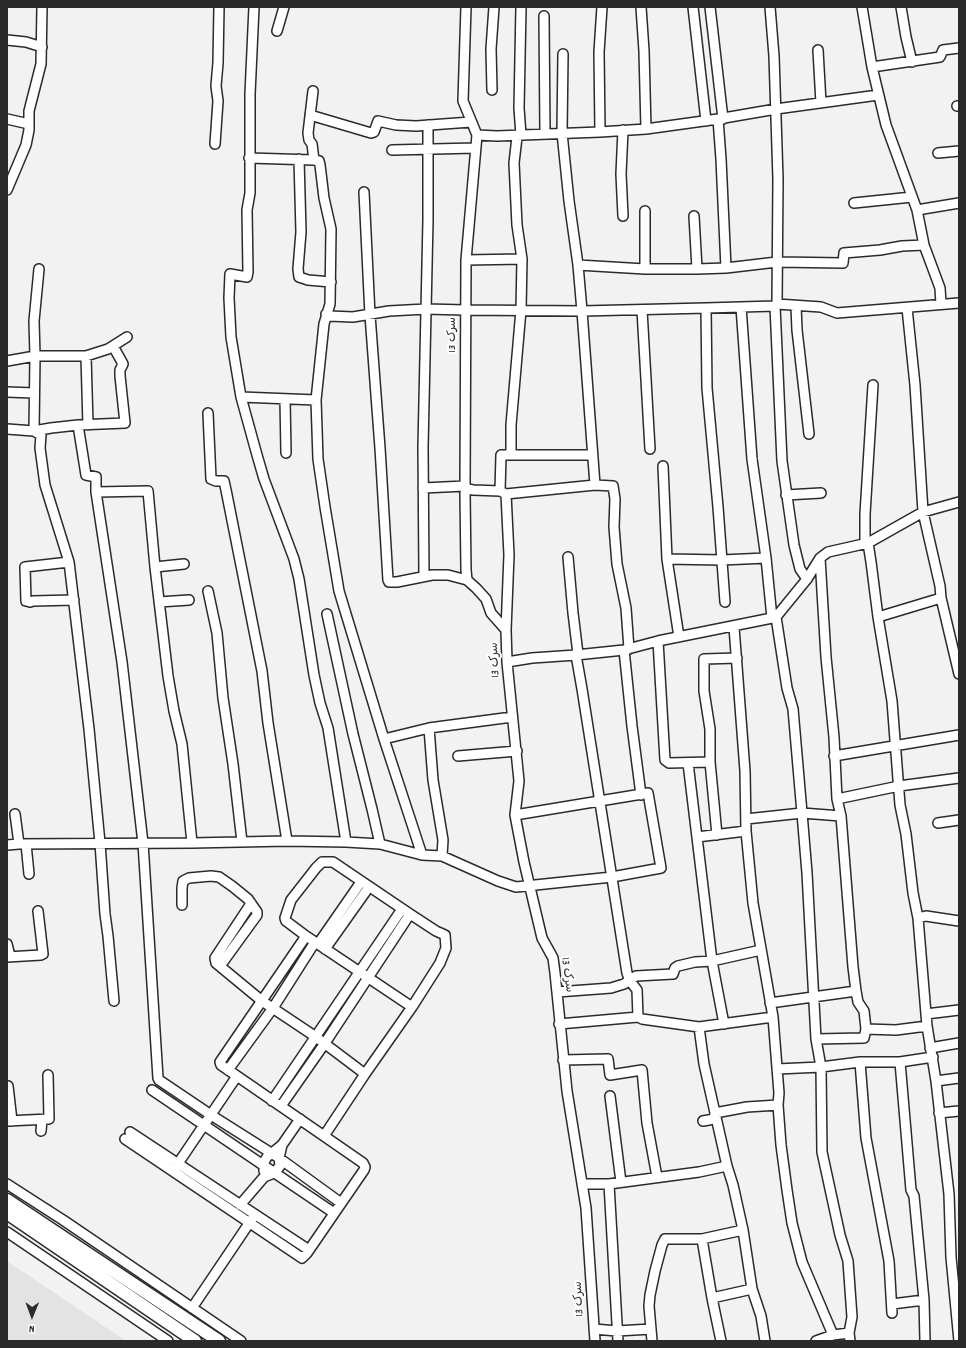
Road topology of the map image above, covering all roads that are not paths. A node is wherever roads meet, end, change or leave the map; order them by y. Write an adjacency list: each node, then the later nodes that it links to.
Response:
1 (42, 7): 18 (street)
2 (219, 7): 43 (street)
3 (254, 7): 49 (street)
4 (284, 7): 16 (street)
5 (466, 7): 33 (street, سرک 13)
6 (494, 7): 24 (street)
7 (521, 7): 42 (street)
8 (602, 7): 38 (street)
9 (641, 7): 36 (street)
10 (692, 7): 32 (street)
11 (710, 7): 31 (street)
12 (770, 7): 28 (street)
13 (862, 7): 23 (street)
14 (901, 7): 22 (street)
15 (544, 16): 40 (street)
16 (278, 31)
17 (7, 40): 18 (street)
18 (42, 47): 34 (street)
19 (959, 48): 22 (street)
20 (818, 50): 27 (street)
21 (563, 54): 39 (street)
22 (912, 62): 23 (street)
23 (872, 67): 26 (street)
24 (492, 90)
25 (313, 91): 29 (street)
26 (878, 95): 27 (street); 55 (street)
27 (821, 103): 28 (street)
28 (776, 109): 31 (street); 65 (street)
29 (310, 115): 35 (street); 51 (street)
30 (7, 119): 34 (street)
31 (720, 119): 32 (street); 67 (street)
32 (706, 121): 36 (street)
33 (471, 122): 35 (street); 41 (street, سرک 13)
34 (29, 124): 52 (street)
35 (428, 125): 46 (street)
36 (646, 129): 37 (street)
37 (623, 130): 38 (street); 60 (street)
38 (600, 132): 39 (street)
39 (562, 133): 40 (street); 66 (street)
40 (545, 134): 42 (street)
41 (476, 135): 42 (street); 44 (street, سرک 13)
42 (521, 135): 63 (street)
43 (215, 144)
44 (474, 148): 46 (street); 64 (street, سرک 13)
45 (392, 150): 46 (street)
46 (428, 150): 79 (street)
47 (959, 151): 48 (street)
48 (938, 153)
49 (249, 158): 50 (street); 94 (street)
50 (299, 159): 51 (street); 71 (street)
51 (314, 160): 71 (street)
52 (12, 167): 53 (street)
53 (7, 190)
54 (364, 192): 85 (street)
55 (912, 197): 56 (street); 58 (street)
56 (854, 203)
57 (959, 203): 58 (street)
58 (917, 210): 62 (street)
59 (645, 211): 69 (street)
60 (623, 216)
61 (694, 216): 70 (street)
62 (924, 245): 65 (street); 73 (street)
63 (522, 259): 64 (street); 81 (street)
64 (466, 260): 80 (street, سرک 13)
65 (777, 262): 67 (street); 74 (street)
66 (578, 265): 69 (street); 83 (street)
67 (726, 268): 70 (street)
68 (40, 269): 88 (street)
69 (645, 269): 70 (street)
70 (697, 270)
71 (331, 282): 84 (street)
72 (959, 303): 73 (street)
73 (941, 304): 78 (street)
74 (776, 305): 75 (street); 76 (street); 114 (street)
75 (796, 306): 78 (street); 102 (street)
76 (740, 307): 77 (street); 119 (street)
77 (706, 308): 82 (street); 122 (street)
78 (907, 308): 116 (street)
79 (426, 309): 80 (street); 85 (street); 109 (street)
80 (465, 310): 81 (street); 110 (street, سرک 13)
81 (521, 310): 83 (street); 105 (street)
82 (642, 310): 83 (street); 103 (street)
83 (582, 311): 106 (street)
84 (326, 314): 85 (street); 96 (street)
85 (370, 315): 126 (street)
86 (127, 337): 87 (street)
87 (113, 346): 89 (street); 99 (street)
88 (35, 356): 89 (street); 90 (street); 93 (street)
89 (86, 356): 99 (street)
90 (7, 361)
91 (873, 385): 117 (street)
92 (7, 392): 93 (street)
93 (34, 393): 101 (street)
94 (241, 397): 95 (street); 174 (street)
95 (285, 399): 96 (street); 104 (street)
96 (316, 400): 150 (street)
97 (208, 413): 172 (street)
98 (78, 425): 99 (street); 101 (street); 111 (street)
99 (88, 425)
100 (7, 429): 101 (street)
101 (34, 431): 123 (street)
102 (809, 434)
103 (650, 449)
104 (286, 453)
105 (511, 454): 106 (street); 112 (street, سرک 13)
106 (592, 455): 108 (street)
107 (663, 466): 121 (street)
108 (595, 485): 112 (street); 142 (street)
109 (423, 488): 110 (street); 126 (street)
110 (467, 488): 112 (street); 128 (street, سرک 13)
111 (96, 492): 125 (street); 175 (street)
112 (503, 492): 139 (street, سرک 13)
113 (822, 493): 114 (street)
114 (786, 495): 127 (street)
115 (959, 502): 116 (street)
116 (923, 512): 117 (street); 130 (street)
117 (868, 543): 120 (street); 136 (street)
118 (568, 557): 143 (street)
119 (766, 558): 122 (street); 137 (street)
120 (820, 558): 127 (street); 154 (street)
121 (667, 559): 122 (street); 140 (street)
122 (722, 560): 134 (street)
123 (69, 562): 131 (street); 131 (street)
124 (184, 564): 125 (street)
125 (155, 567): 133 (street)
126 (424, 576): 128 (street)
127 (806, 579): 137 (street)
128 (467, 580): 139 (street)
129 (208, 591): 173 (street)
130 (941, 598): 136 (street); 146 (street)
131 (74, 600): 178 (street)
132 (189, 600): 133 (street)
133 (159, 602): 176 (street)
134 (725, 602)
135 (327, 614): 179 (street)
136 (878, 617): 151 (street)
137 (774, 618): 138 (street); 162 (street)
138 (734, 627): 140 (street); 144 (street)
139 (506, 630): 145 (street, سرک 13)
140 (679, 637): 141 (street)
141 (658, 641): 142 (street); 156 (street)
142 (627, 649): 143 (street); 159 (street)
143 (577, 655): 145 (street); 161 (street)
144 (737, 658): 155 (street); 166 (street)
145 (507, 662): 147 (street, سرک 13)
146 (959, 674)
147 (512, 717): 148 (street); 152 (street, سرک 13)
148 (429, 728): 150 (street); 182 (street)
149 (959, 735): 151 (street)
150 (384, 739): 181 (street)
151 (895, 746): 154 (street); 158 (street)
152 (516, 751): 153 (street); 164 (street, سرک 13)
153 (458, 756)
154 (834, 756): 160 (street)
155 (710, 762): 156 (street); 170 (street)
156 (688, 763): 171 (street)
157 (959, 778): 158 (street)
158 (899, 786): 160 (street); 192 (street)
159 (641, 795): 161 (street); 184 (street)
160 (837, 799): 165 (street)
161 (600, 802): 164 (street); 184 (street)
162 (802, 813): 165 (street); 166 (street); 205 (street)
163 (15, 814): 177 (street)
164 (516, 815): 186 (street, سرک 13)
165 (841, 816): 203 (street)
166 (746, 819): 169 (street)
167 (959, 820): 168 (street)
168 (938, 823)
169 (746, 831): 170 (street); 197 (street)
170 (717, 835): 171 (street)
171 (697, 837): 199 (street)
172 (287, 841): 173 (street); 174 (street)
173 (242, 842): 176 (street)
174 (346, 842): 179 (street)
175 (143, 843): 176 (street); 178 (street); 246 (street)
176 (192, 843)
177 (23, 844): 178 (street); 180 (street); 183 (street)
178 (100, 844): 206 (street)
179 (380, 844): 181 (street)
180 (7, 846)
181 (422, 854): 182 (street)
182 (442, 856): 186 (street)
183 (29, 874)
184 (612, 877): 186 (street); 202 (street)
185 (361, 882): 187 (street); 194 (street); 196 (street)
186 (530, 886): 204 (street, سرک 13)
187 (369, 887): 189 (street); 196 (street)
188 (182, 905): 207 (street)
189 (402, 909): 191 (street); 200 (street)
190 (38, 911): 198 (street)
191 (410, 914): 201 (street); 209 (street)
192 (918, 918): 193 (street); 212 (street)
193 (959, 921)
194 (306, 936): 196 (street); 207 (street)
195 (7, 944): 198 (street)
196 (319, 945): 200 (street); 210 (street)
197 (762, 950): 199 (street); 208 (street)
198 (9, 956)
199 (712, 961): 202 (street); 216 (street)
200 (360, 972): 201 (street); 220 (street)
201 (369, 978): 209 (street); 222 (street)
202 (630, 981): 204 (street); 213 (street)
203 (856, 991): 205 (street); 219 (street)
204 (556, 992): 215 (street, سرک 13)
205 (814, 996): 208 (street); 221 (street)
206 (114, 1001)
207 (262, 1001): 210 (street); 231 (street)
208 (770, 1003): 214 (street)
209 (412, 1006): 232 (street)
210 (273, 1008): 220 (street); 231 (street)
211 (959, 1010): 212 (street)
212 (926, 1014): 217 (street)
213 (638, 1017): 215 (street); 218 (street)
214 (772, 1017): 216 (street); 230 (street)
215 (559, 1024): 226 (street, سرک 13)
216 (724, 1024): 218 (street)
217 (927, 1026): 219 (street); 224 (street)
218 (699, 1027): 244 (street)
219 (866, 1029): 221 (street)
220 (316, 1037): 222 (street); 240 (street)
221 (816, 1039): 229 (street)
222 (325, 1043): 232 (street); 242 (street)
223 (959, 1043): 224 (street)
224 (930, 1048): 225 (street)
225 (933, 1057): 228 (street); 236 (street)
226 (564, 1060): 261 (street); 264 (street, سرک 13)
227 (860, 1062): 228 (street); 229 (street); 281 (street)
228 (900, 1062): 281 (street)
229 (821, 1067): 230 (street); 287 (street)
230 (777, 1069): 241 (street)
231 (228, 1070): 234 (street)
232 (365, 1074): 254 (street)
233 (48, 1075): 247 (street)
234 (237, 1076): 240 (street); 246 (street)
235 (959, 1078): 236 (street)
236 (936, 1081): 245 (street)
237 (8, 1086): 249 (street)
238 (152, 1090): 251 (street)
239 (610, 1096): 262 (street)
240 (272, 1101): 242 (street)
241 (778, 1105): 244 (street); 286 (street)
242 (281, 1106): 248 (street)
243 (959, 1111): 245 (street)
244 (715, 1113): 250 (street); 256 (street)
245 (939, 1113): 299 (street)
246 (211, 1115): 251 (street); 255 (street)
247 (42, 1120): 249 (street); 252 (street)
248 (300, 1120): 254 (street); 255 (street)
249 (9, 1121)
250 (704, 1121)
251 (204, 1125): 257 (street); 258 (street)
252 (41, 1131)
253 (128, 1136): 258 (street)
254 (324, 1136): 267 (street)
255 (275, 1156): 257 (street); 259 (street); 267 (street)
256 (727, 1166): 261 (street); 273 (street)
257 (265, 1167): 259 (street); 260 (street)
258 (176, 1168): 268 (street); 272 (street)
259 (274, 1173): 260 (street); 270 (street)
260 (264, 1177): 268 (street)
261 (657, 1178): 262 (street)
262 (621, 1182): 265 (street)
263 (7, 1184): 277 (street)
264 (582, 1184): 265 (street); 284 (street, سرک 13)
265 (609, 1184): 285 (street)
266 (7, 1200): 278 (main road)
267 (341, 1203): 270 (street)
268 (240, 1205): 271 (street)
269 (7, 1213): 288 (main road)
270 (334, 1213): 276 (street)
271 (255, 1214): 272 (street); 276 (street)
272 (249, 1223): 276 (street); 282 (street)
273 (743, 1230): 275 (street); 279 (street)
274 (7, 1232): 289 (street)
275 (702, 1239): 280 (street); 283 (street)
276 (309, 1250)
277 (142, 1274): 278 (street); 282 (street)
278 (135, 1284): 290 (main road)
279 (752, 1289): 280 (street); 296 (street)
280 (712, 1298): 295 (street)
281 (924, 1300): 298 (street)
282 (192, 1308): 291 (street)
283 (651, 1329): 285 (street); 294 (street)
284 (594, 1330): 285 (street); 292 (street, سرک 13)
285 (617, 1331): 293 (street)
286 (833, 1335): 287 (street); 297 (street)
287 (850, 1337)
288 (192, 1338): 289 (street)
289 (165, 1339)
290 (218, 1341)
291 (241, 1341)
292 (595, 1341)
293 (618, 1341)
294 (652, 1341)
295 (721, 1341)
296 (765, 1341)
297 (816, 1341)
298 (925, 1341)
299 (959, 1341)

